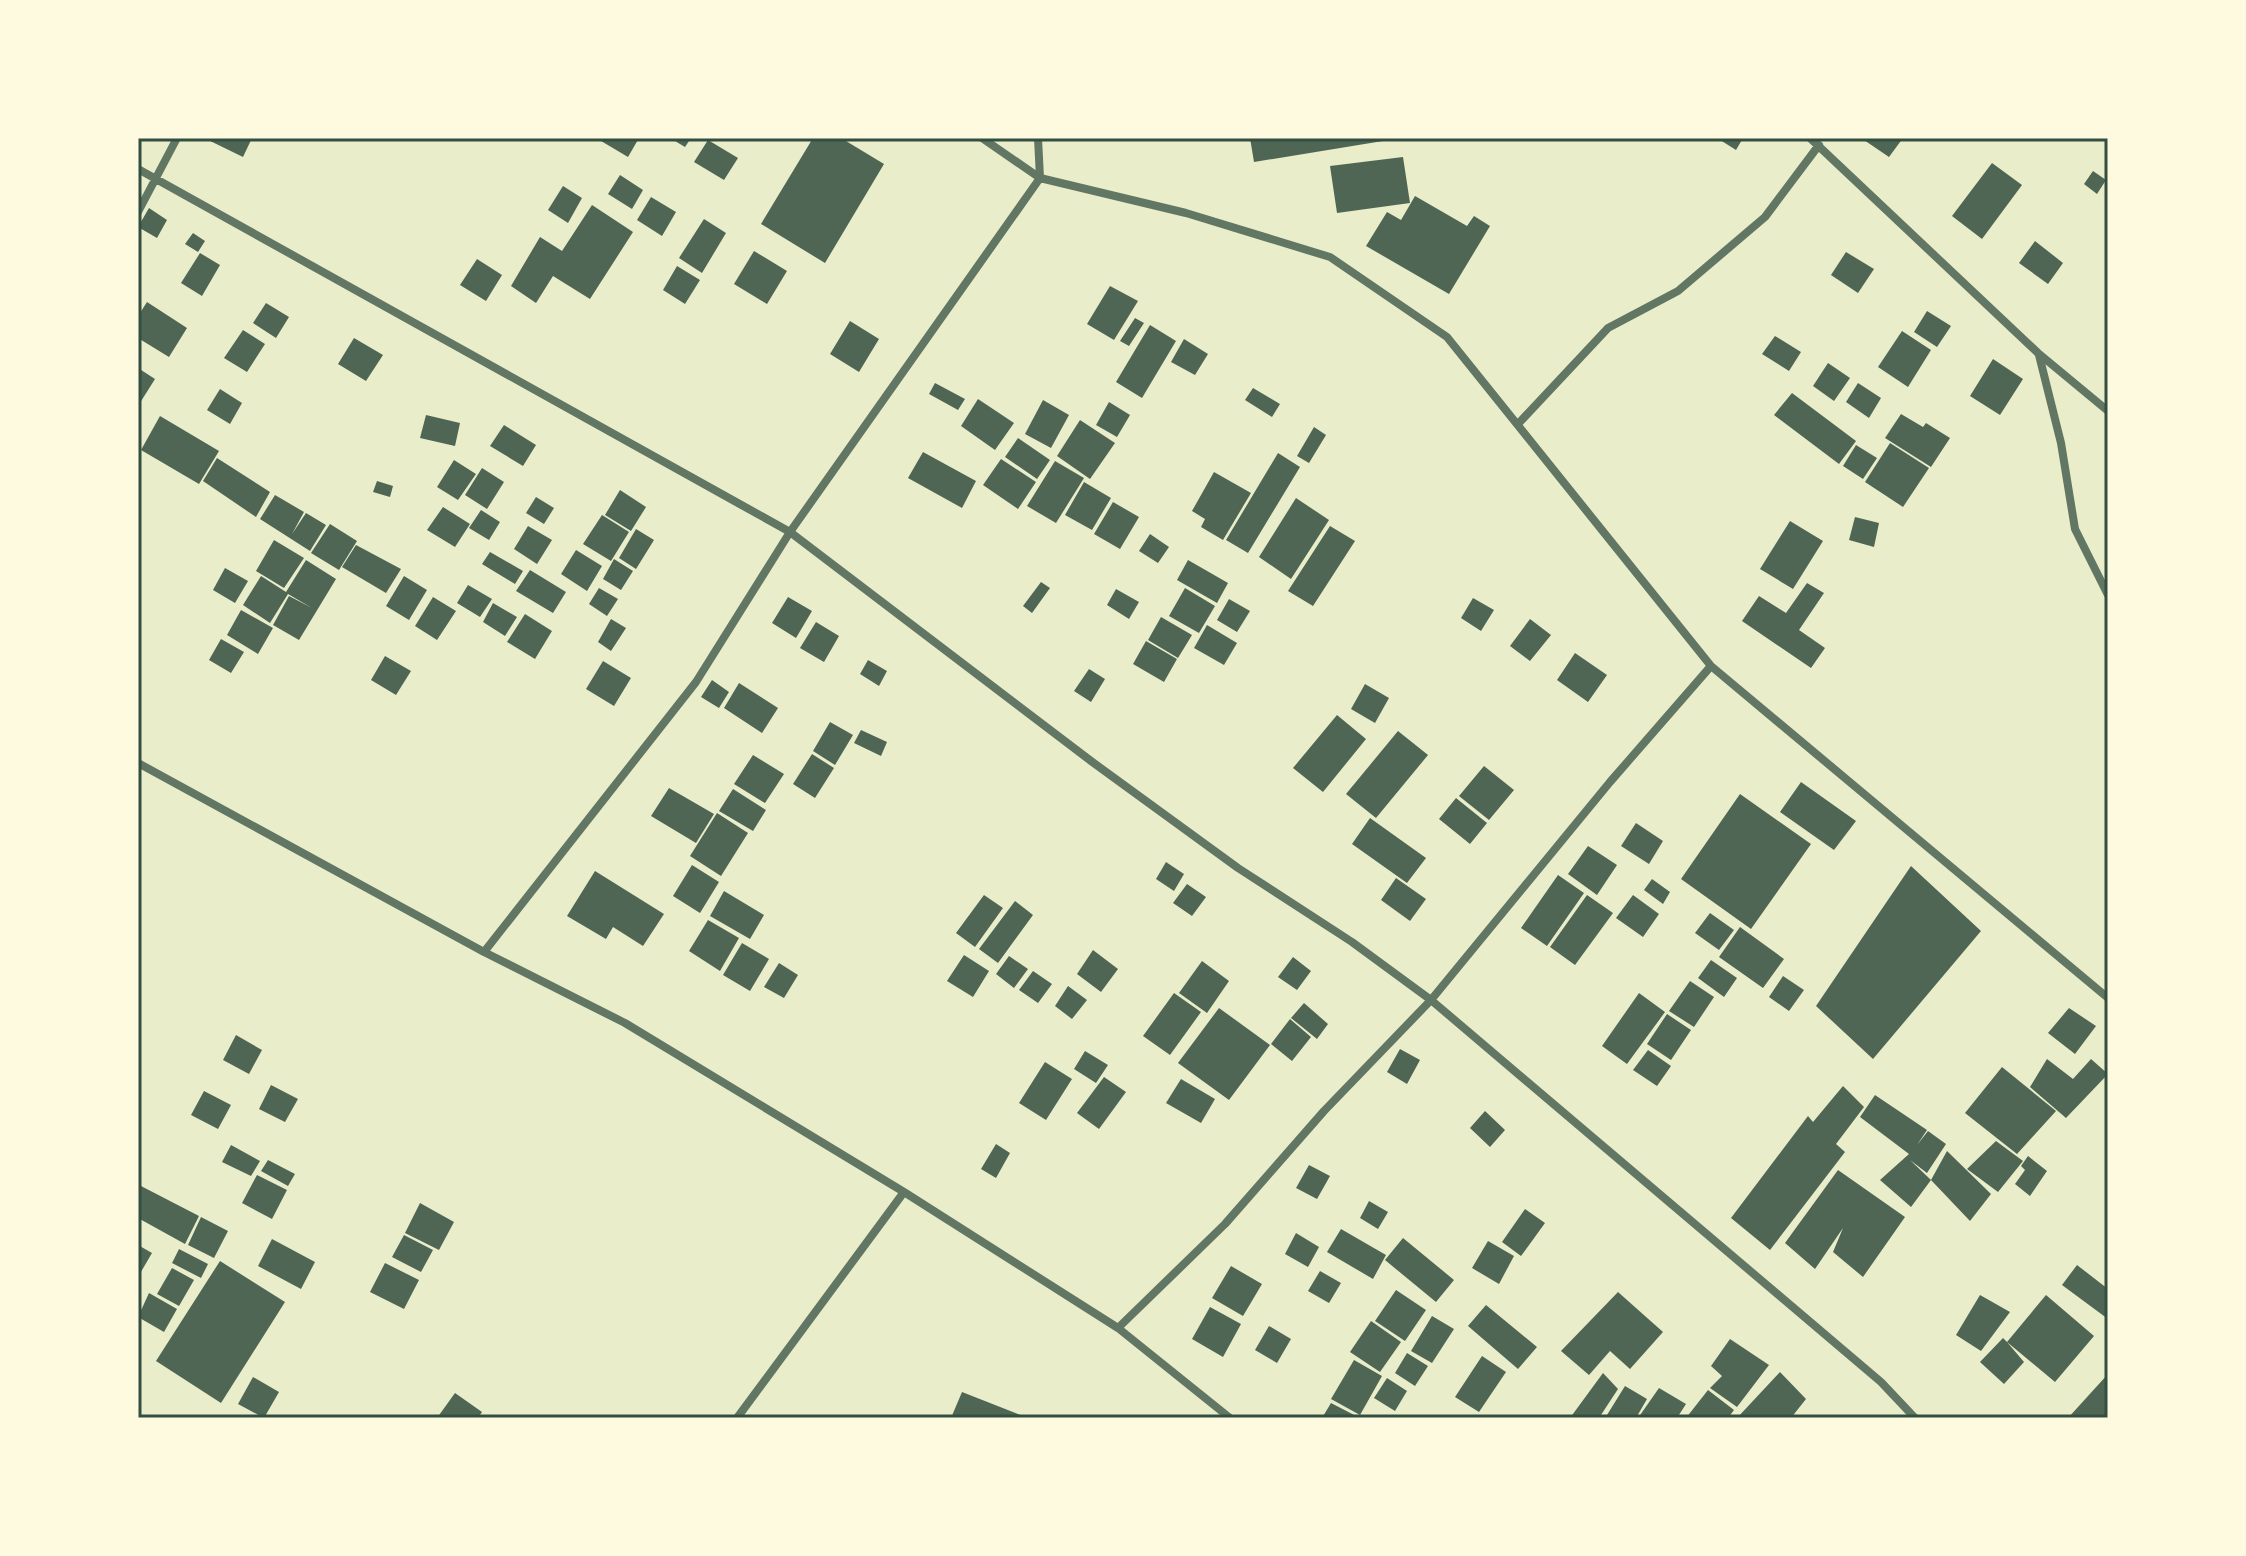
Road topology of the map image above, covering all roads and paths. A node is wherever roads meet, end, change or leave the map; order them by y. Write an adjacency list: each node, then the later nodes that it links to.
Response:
1 (177, 138): 8 (street)
2 (982, 138): 7 (street)
3 (1038, 138): 7 (street)
4 (1810, 138): 5 (street)
5 (1819, 145): 10 (street); 12 (street)
6 (138, 169): 8 (street)
7 (1040, 178): 12 (street); 13 (street)
8 (156, 179): 9 (street); 13 (street)
9 (138, 212)
10 (2038, 353): 11 (street); 14 (street)
11 (2108, 411)
12 (1518, 424): 15 (street)
13 (790, 532): 17 (street); 19 (street)
14 (2108, 595)
15 (1711, 666): 18 (street); 19 (street)
16 (138, 763): 17 (street)
17 (484, 952): 20 (street)
18 (2108, 998)
19 (1431, 1000): 21 (street); 24 (street)
20 (904, 1192): 21 (street); 22 (street)
21 (1118, 1328): 23 (street)
22 (737, 1418)
23 (1230, 1418)
24 (1915, 1418)

